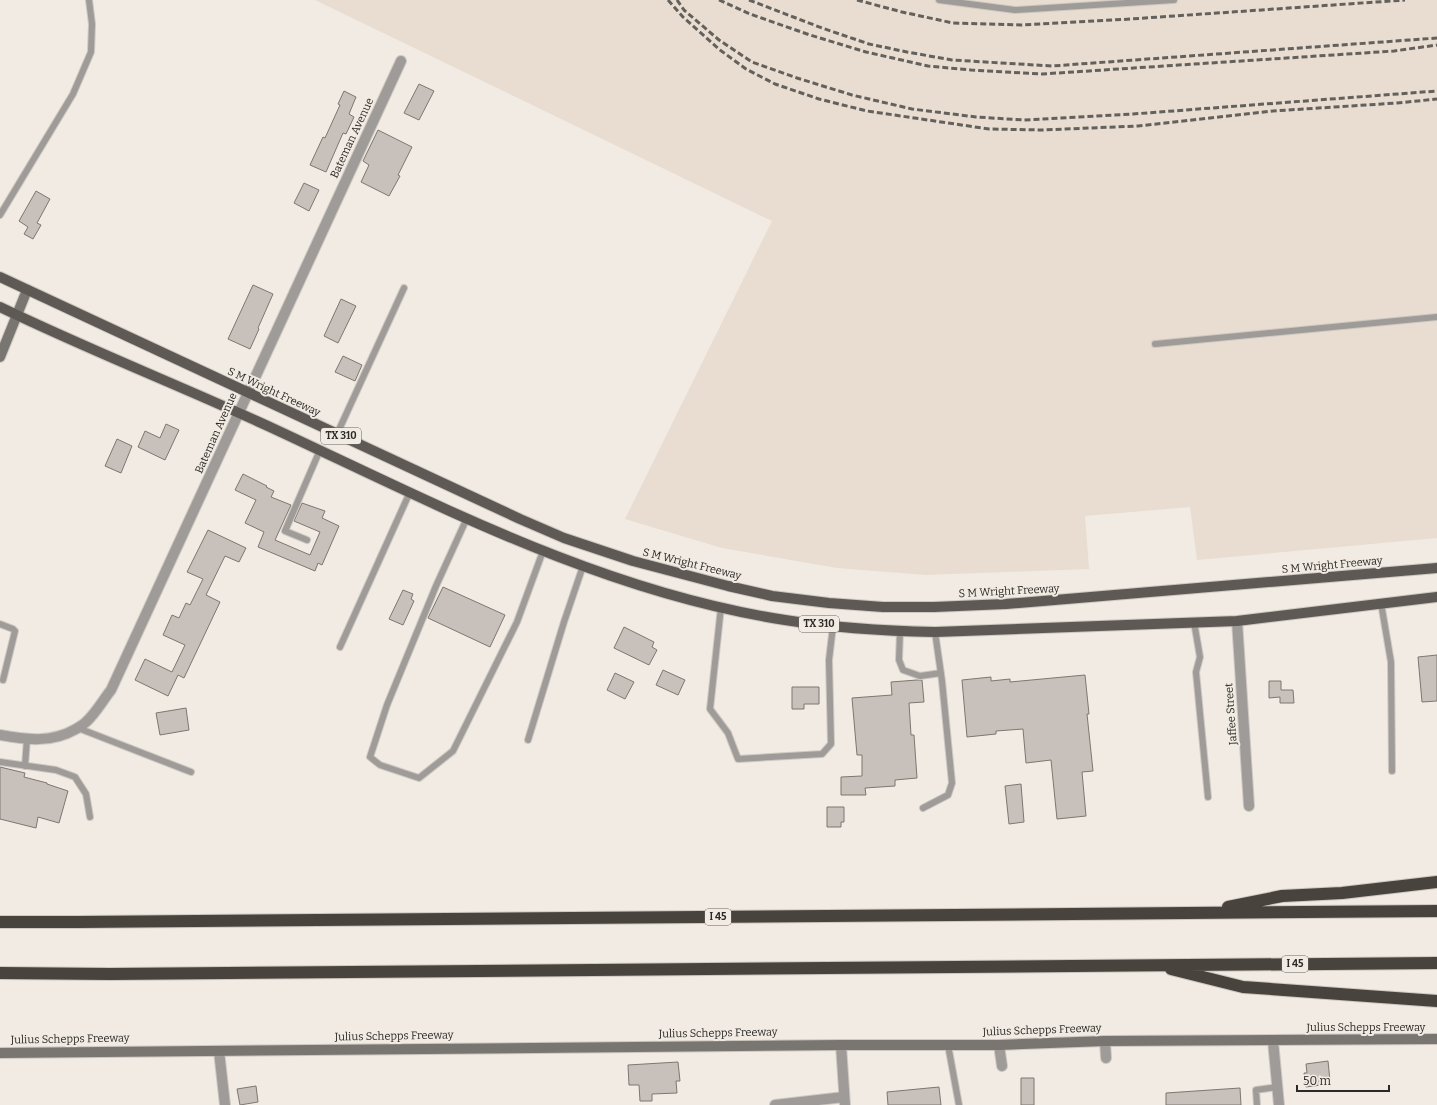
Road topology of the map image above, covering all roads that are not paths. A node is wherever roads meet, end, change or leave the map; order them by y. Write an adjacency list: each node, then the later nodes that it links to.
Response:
1 (89, 0): 5 (lane)
2 (939, 0): 3 (lane)
3 (1174, 0)
4 (401, 61): 14 (street, Bateman Avenue)
5 (0, 215)
6 (0, 277): 8 (main road, S M Wright Freeway / TX 310)
7 (404, 288): 16 (lane)
8 (27, 290): 10 (main road); 14 (main road, S M Wright Freeway / TX 310)
9 (0, 307): 10 (main road, TX 310)
10 (16, 315): 13 (main road); 15 (main road, TX 310)
11 (1437, 317): 12 (lane)
12 (1155, 344)
13 (0, 357)
14 (247, 393): 15 (street, Bateman Avenue); 16 (main road, S M Wright Freeway / TX 310)
15 (239, 413): 17 (main road, TX 310); 36 (street, Bateman Avenue)
16 (337, 434): 23 (main road, S M Wright Freeway / TX 310)
17 (320, 450): 18 (main road, TX 310); 20 (lane)
18 (410, 492): 19 (main road, TX 310); 33 (lane)
19 (467, 518): 21 (main road, TX 310); 21 (lane)
20 (307, 540)
21 (544, 551): 22 (main road, TX 310)
22 (583, 566): 26 (main road, TX 310); 39 (lane)
23 (1437, 568)
24 (1437, 597): 25 (main road, TX 310)
25 (1381, 603): 27 (main road, TX 310); 42 (lane)
26 (721, 608): 30 (main road, TX 310); 30 (lane)
27 (1237, 621): 28 (main road, TX 310); 45 (street, Jaffee Street)
28 (1194, 622): 32 (main road, TX 310); 44 (lane)
29 (0, 624): 35 (lane)
30 (833, 626): 31 (main road, TX 310)
31 (900, 631): 32 (main road, TX 310); 34 (lane)
32 (935, 632): 34 (lane)
33 (340, 646)
34 (941, 673): 46 (lane)
35 (3, 680)
36 (82, 725): 38 (street); 43 (lane)
37 (0, 735): 38 (street)
38 (27, 739): 41 (lane)
39 (528, 740)
40 (0, 762): 41 (lane)
41 (25, 766): 47 (lane)
42 (1392, 771)
43 (191, 772)
44 (1208, 797)
45 (1249, 806)
46 (923, 808)
47 (90, 817)
48 (1437, 882): 50 (highway)
49 (1437, 911): 50 (highway, I 45)
50 (1202, 913): 51 (highway, I 45)
51 (0, 922)
52 (1437, 963): 53 (highway, I 45)
53 (1154, 965): 54 (highway, I 45); 55 (highway)
54 (0, 973)
55 (1437, 1002)
56 (1437, 1039): 58 (main road, Julius Schepps Freeway)
57 (1105, 1041): 58 (main road, Julius Schepps Freeway); 61 (main road, Julius Schepps Freeway); 64 (street)
58 (1273, 1041): 66 (street)
59 (841, 1045): 60 (main road, Julius Schepps Freeway); 62 (main road, Julius Schepps Freeway); 67 (street)
60 (948, 1045): 61 (main road, Julius Schepps Freeway); 70 (lane)
61 (999, 1045): 65 (street)
62 (219, 1051): 63 (main road, Julius Schepps Freeway); 68 (street)
63 (0, 1053)
64 (1106, 1058)
65 (1002, 1066)
66 (1277, 1087): 71 (lane); 72 (street)
67 (844, 1101): 69 (street)
68 (225, 1105)
69 (775, 1105)
70 (959, 1105)
71 (1257, 1105)
72 (1279, 1105)

